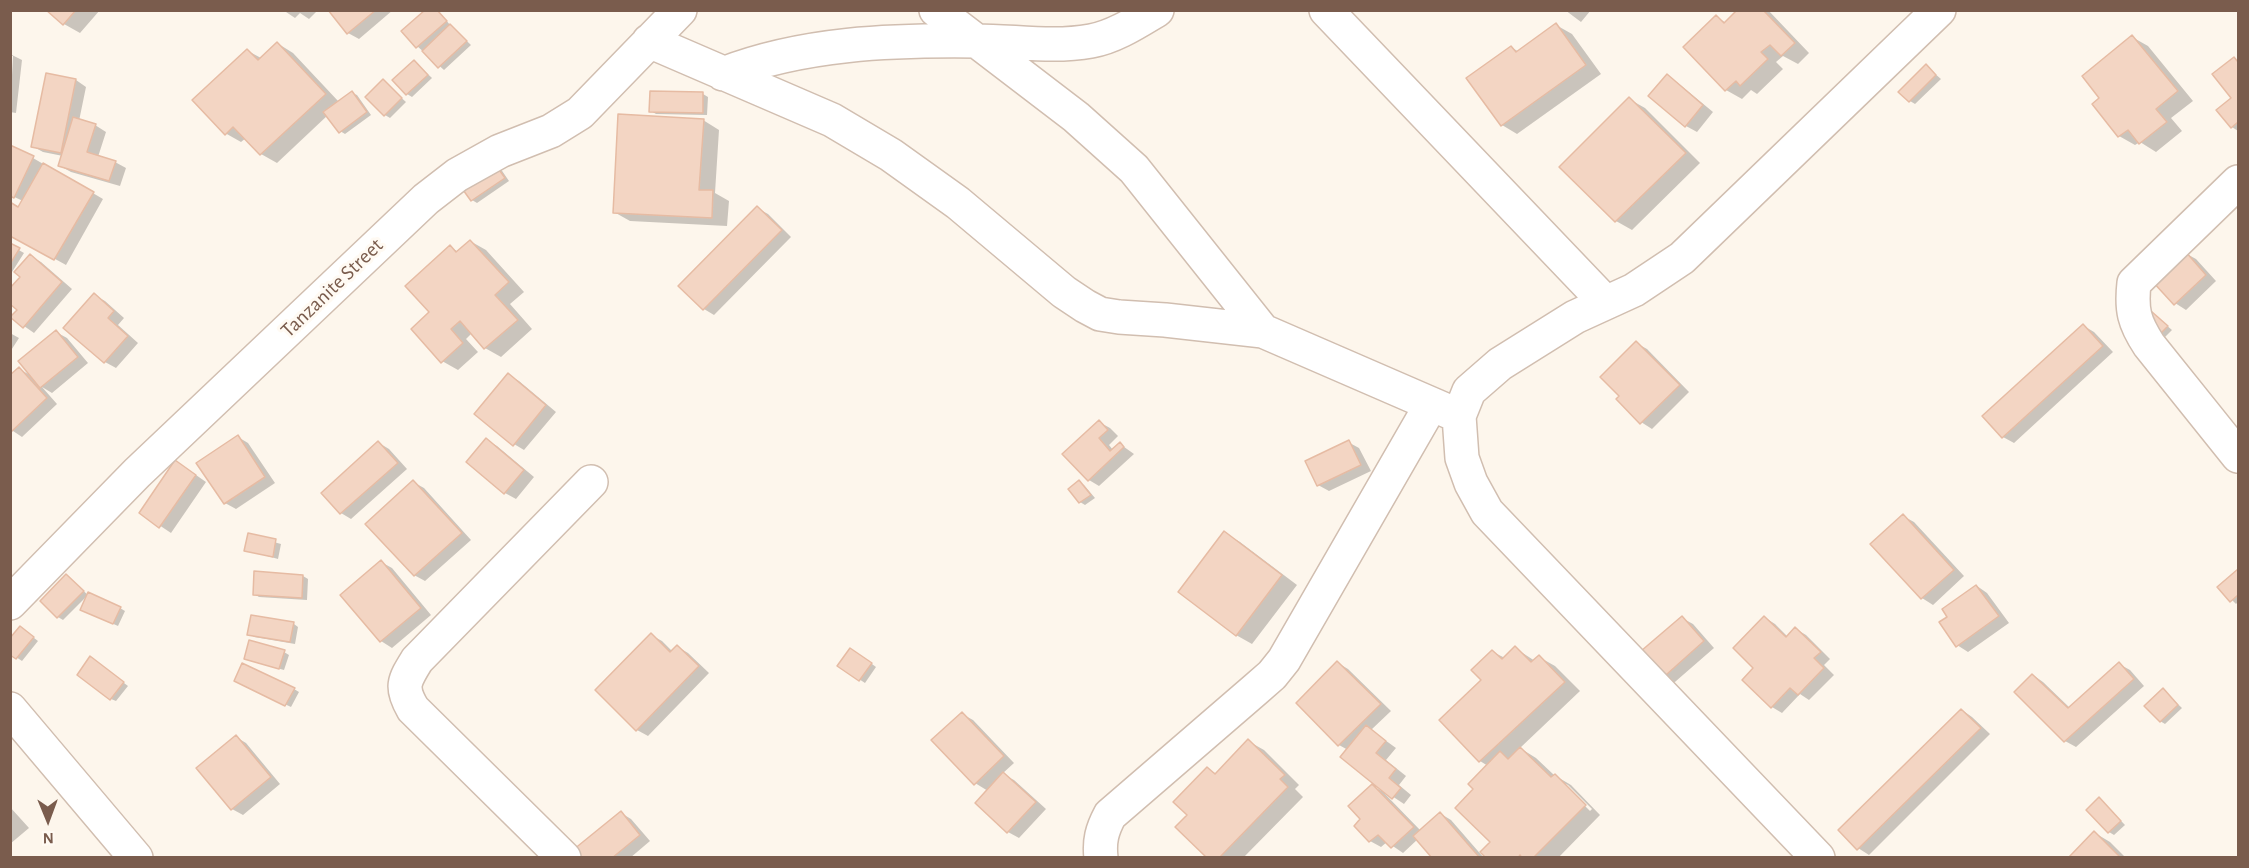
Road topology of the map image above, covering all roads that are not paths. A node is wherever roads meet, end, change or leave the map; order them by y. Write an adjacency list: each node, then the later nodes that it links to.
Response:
1 (680, 10): 6 (street, Tanzanite Street)
2 (936, 10): 7 (street)
3 (1157, 10): 7 (street)
4 (1326, 10): 10 (street)
5 (1936, 11): 10 (street)
6 (649, 41): 8 (street); 15 (street, Tanzanite Street)
7 (978, 41): 8 (street); 11 (street)
8 (723, 74): 11 (street)
9 (2238, 182): 13 (street)
10 (1605, 302): 12 (street)
11 (1263, 331): 12 (street)
12 (1445, 410): 17 (street); 20 (street)
13 (2238, 456)
14 (591, 482): 19 (street)
15 (10, 603)
16 (10, 709): 18 (street)
17 (1096, 854)
18 (136, 858)
19 (564, 858)
20 (1818, 858)

